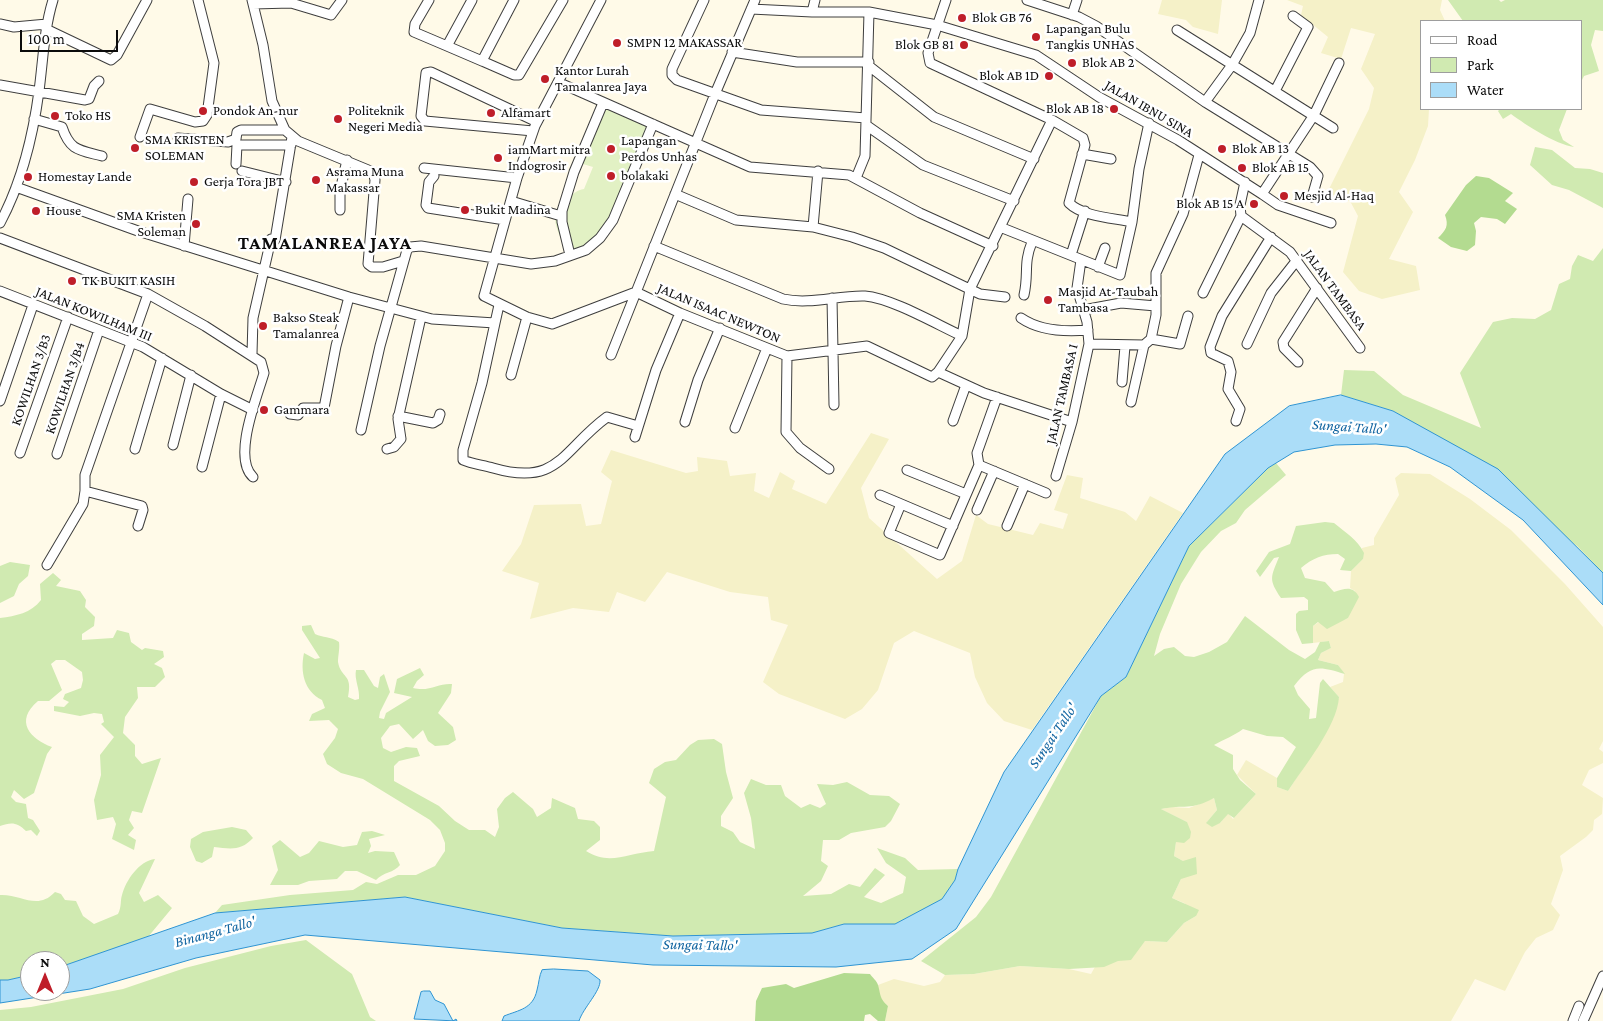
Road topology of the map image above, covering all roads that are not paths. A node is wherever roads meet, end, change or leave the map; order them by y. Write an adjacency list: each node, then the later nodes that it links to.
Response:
1 (53, 0): 24 (street)
2 (147, 0): 24 (street)
3 (198, 0): 49 (street)
4 (342, 0): 16 (street)
5 (429, 0): 26 (street)
6 (472, 0): 26 (street)
7 (514, 0): 28 (street)
8 (563, 0): 28 (street)
9 (602, 0): 33 (street)
10 (704, 0): 37 (street)
11 (815, 0): 18 (street)
12 (946, 0): 23 (street)
13 (1027, 0): 20 (street)
14 (1077, 0): 20 (street)
15 (1259, 0): 31 (street)
16 (253, 2): 48 (street)
17 (753, 4): 18 (street); 27 (street)
18 (812, 12): 19 (street)
19 (869, 12): 23 (street); 30 (street)
20 (1072, 14): 38 (street)
21 (1293, 16): 35 (street)
22 (0, 24): 24 (street)
23 (937, 24): 42 (street); 44 (street, JALAN IBNU SINA)
24 (47, 27): 36 (street)
25 (1177, 30): 31 (street)
26 (447, 46): 28 (street)
27 (732, 52): 30 (street); 37 (street)
28 (482, 61)
29 (1339, 63): 40 (street)
30 (869, 64): 43 (street); 57 (street)
31 (1232, 65): 35 (street); 38 (street)
32 (99, 81): 36 (street)
33 (560, 83): 39 (street); 46 (street)
34 (0, 85): 36 (street)
35 (1275, 91): 40 (street)
36 (39, 92): 41 (street)
37 (715, 94): 43 (street); 52 (street)
38 (1205, 102): 55 (street)
39 (603, 103): 45 (street); 76 (street)
40 (1314, 115): 47 (street); 55 (street)
41 (34, 119): 56 (street); 67 (street)
42 (1052, 120): 53 (street); 57 (street)
43 (866, 121): 64 (street); 73 (street)
44 (1148, 123): 54 (street, JALAN IBNU SINA); 80 (street)
45 (653, 124): 52 (street); 91 (street)
46 (535, 126): 46 (street); 63 (street)
47 (1333, 128)
48 (285, 130): 50 (street); 51 (street)
49 (140, 137)
50 (178, 138)
51 (292, 141): 59 (street); 65 (street); 65 (street)
52 (695, 143): 61 (street); 68 (street)
53 (1082, 154): 58 (street); 75 (street)
54 (1199, 155): 66 (street, JALAN IBNU SINA); 111 (street)
55 (1288, 155): 69 (street); 70 (street)
56 (102, 156)
57 (1034, 159): 73 (street)
58 (1111, 159)
59 (347, 160): 74 (street); 96 (street)
60 (424, 168): 63 (street)
61 (818, 171): 64 (street); 82 (street)
62 (434, 176): 79 (street)
63 (517, 178): 72 (street)
64 (856, 178): 89 (street)
65 (286, 182): 98 (street)
66 (1245, 182): 69 (street, JALAN IBNU SINA); 77 (street)
67 (16, 187): 78 (street); 87 (street)
68 (675, 194): 82 (street); 88 (street)
69 (1262, 194): 81 (street, JALAN IBNU SINA)
70 (1312, 197)
71 (188, 199): 87 (street)
72 (511, 201): 76 (street); 79 (street)
73 (1014, 201): 83 (street)
74 (340, 210)
75 (1084, 211): 80 (street); 92 (street)
76 (561, 216): 91 (street)
77 (1241, 216): 84 (street, JALAN TAMBASA); 103 (street)
78 (1, 218)
79 (505, 220): 93 (street)
80 (1132, 222): 97 (street)
81 (1331, 223)
82 (813, 227): 100 (street)
83 (1000, 227): 86 (street); 89 (street)
84 (1271, 237): 95 (street, JALAN TAMBASA); 153 (street)
85 (0, 238): 104 (street)
86 (1032, 242): 92 (street); 105 (street)
87 (184, 246): 98 (street)
88 (654, 246): 102 (street); 108 (street)
89 (992, 246): 100 (street)
90 (1106, 248): 97 (street)
91 (570, 255): 93 (street)
92 (1071, 255): 94 (street)
93 (494, 258): 96 (street); 110 (street)
94 (1081, 260): 97 (street); 113 (street, JALAN TAMBASA I)
95 (1297, 260): 99 (street, JALAN TAMBASA); 128 (street)
96 (403, 261): 112 (street)
97 (1098, 267)
98 (264, 272): 106 (street); 133 (street)
99 (1317, 288): 131 (street, JALAN TAMBASA); 137 (street)
100 (970, 289): 107 (street); 124 (street)
101 (0, 291): 109 (street, JALAN KOWILHAM III)
102 (636, 292): 114 (street, JALAN ISAAC NEWTON); 118 (street); 134 (street)
103 (1203, 293)
104 (148, 294): 126 (street); 133 (street)
105 (1024, 295)
106 (349, 297): 112 (street); 149 (street)
107 (1005, 297)
108 (832, 298): 124 (street); 132 (street)
109 (33, 305): 116 (street, JALAN KOWILHAM III); 145 (street)
110 (499, 305): 118 (street); 120 (street)
111 (1156, 306): 113 (street); 125 (street)
112 (390, 308): 117 (street); 158 (street)
113 (1083, 310): 123 (street, JALAN TAMBASA I)
114 (680, 313): 121 (street, JALAN ISAAC NEWTON); 156 (street)
115 (1188, 316): 125 (street)
116 (68, 317): 122 (street, JALAN KOWILHAM III); 163 (street, KOWILHAN 3/B3)
117 (422, 317): 120 (street); 151 (street)
118 (527, 317): 140 (street)
119 (1021, 318): 123 (street)
120 (495, 323): 156 (street)
121 (720, 328): 130 (street, JALAN ISAAC NEWTON); 154 (street)
122 (99, 330): 126 (street, JALAN KOWILHAM III); 164 (street, KOWILHAN 3/B4)
123 (1088, 330): 127 (street, JALAN TAMBASA I)
124 (962, 336): 138 (street)
125 (1148, 342): 129 (street); 146 (street)
126 (131, 343): 136 (street, JALAN KOWILHAM III); 173 (street)
127 (1089, 344): 129 (street); 155 (street, JALAN TAMBASA I)
128 (1247, 344)
129 (1125, 346): 141 (street)
130 (767, 348): 135 (street, JALAN ISAAC NEWTON); 157 (street)
131 (1360, 348)
132 (833, 350): 135 (street, JALAN ISAAC NEWTON); 138 (street, JALAN ISAAC NEWTON); 147 (street)
133 (252, 354): 148 (street)
134 (611, 355)
135 (787, 356): 167 (street)
136 (162, 358): 139 (street, JALAN KOWILHAM III); 161 (street)
137 (1298, 362)
138 (936, 374): 142 (street, JALAN ISAAC NEWTON)
139 (192, 375): 143 (street, JALAN KOWILHAM III); 160 (street)
140 (511, 376)
141 (1122, 382)
142 (966, 386): 144 (street, JALAN ISAAC NEWTON); 152 (street)
143 (222, 394): 148 (street, JALAN KOWILHAM III); 166 (street)
144 (997, 397): 155 (street, JALAN ISAAC NEWTON); 165 (street)
145 (0, 401)
146 (1130, 402)
147 (834, 405)
148 (253, 410): 171 (street)
149 (290, 414)
150 (440, 414): 151 (street)
151 (398, 416): 162 (street)
152 (953, 421)
153 (1236, 421)
154 (685, 422)
155 (1072, 422): 170 (street, JALAN TAMBASA I)
156 (638, 426): 159 (street)
157 (735, 428)
158 (362, 430)
159 (635, 436)
160 (173, 446)
161 (135, 449)
162 (388, 450)
163 (20, 453)
164 (57, 454)
165 (979, 465): 169 (street); 175 (street)
166 (202, 467)
167 (829, 470)
168 (907, 470): 175 (street)
169 (994, 471): 172 (street); 178 (street)
170 (1056, 476)
171 (253, 477)
172 (1025, 484): 174 (street); 181 (street)
173 (85, 491): 179 (street); 182 (street)
174 (1046, 493)
175 (966, 494): 180 (street)
176 (880, 495): 177 (street)
177 (901, 504): 180 (street); 180 (street)
178 (977, 510)
179 (138, 526)
180 (952, 526)
181 (1007, 526)
182 (47, 566)
183 (1603, 976): 186 (street)
184 (1578, 1006): 185 (street)
185 (1573, 1021)
186 (1582, 1021)

